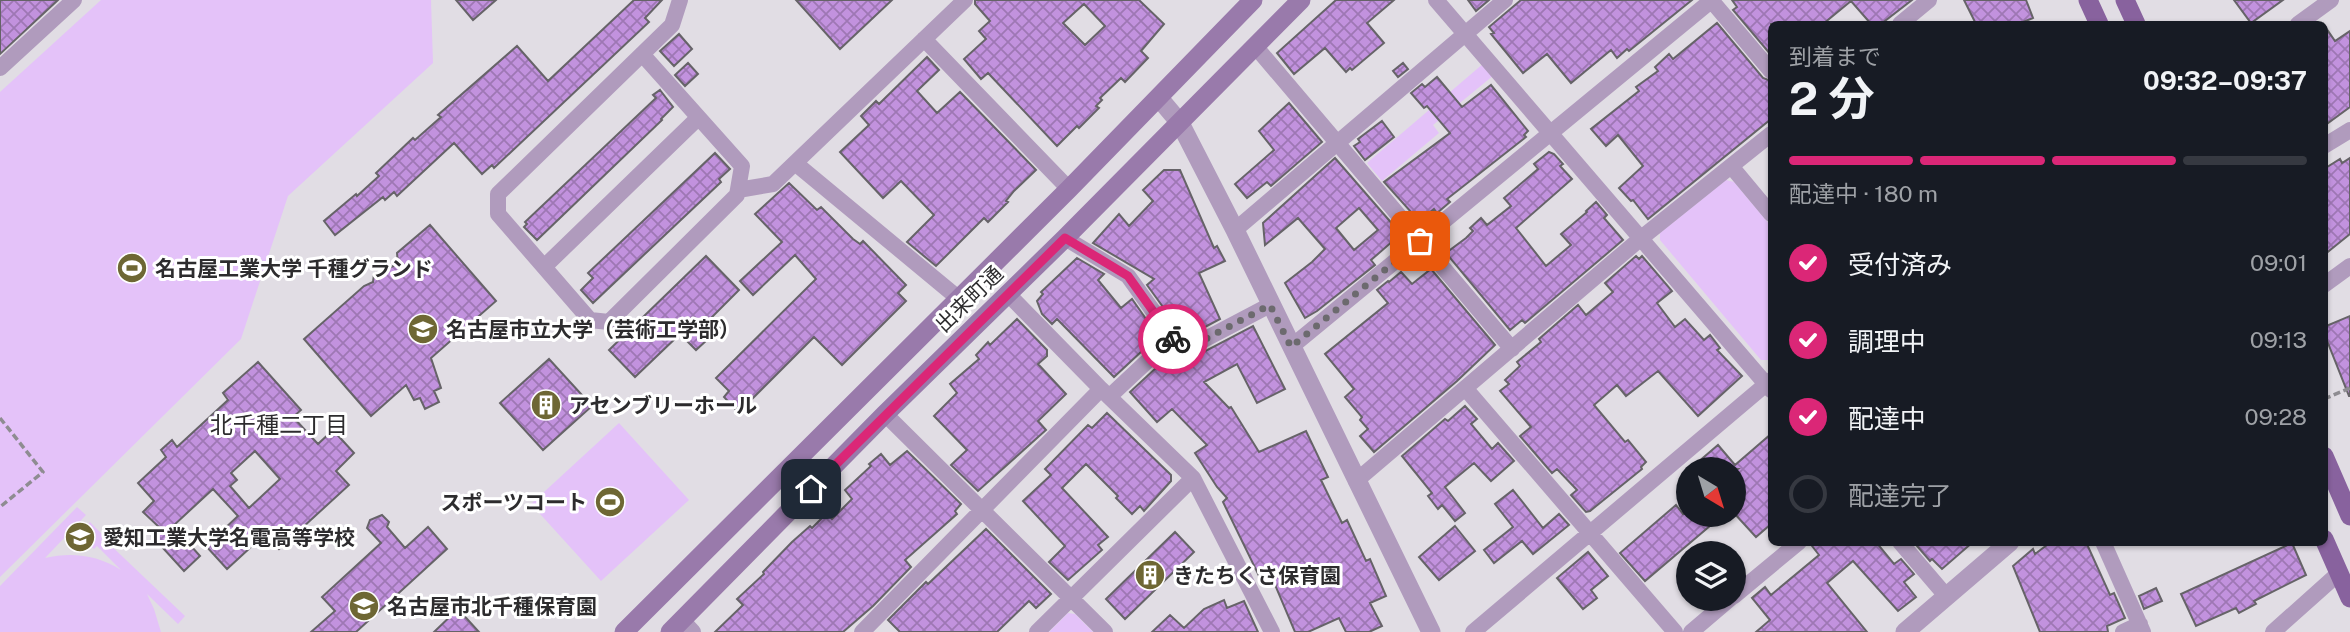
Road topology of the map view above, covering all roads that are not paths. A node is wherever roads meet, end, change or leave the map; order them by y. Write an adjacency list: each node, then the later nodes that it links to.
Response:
1 (74, 0): 22 (street)
2 (680, 0): 20 (street)
3 (965, 0): 18 (street)
4 (1253, 0): 23 (main road, 出来町通)
5 (1301, 0): 19 (main road, 出来町通)
6 (1436, 0): 17 (street)
7 (1505, 0): 17 (street)
8 (1712, 0): 21 (street); 27 (street)
9 (1929, 0): 13 (street)
10 (2088, 0): 14 (main road)
11 (2125, 0): 15 (main road)
12 (2331, 0): 16 (street)
13 (1904, 21)
14 (2098, 21)
15 (2135, 21)
16 (2302, 21)
17 (1465, 34): 27 (street); 29 (street)
18 (924, 39): 31 (street); 33 (street)
19 (1255, 46): 25 (main road, 出来町通); 29 (street)
20 (642, 54): 24 (street); 41 (street)
21 (1768, 67)
22 (0, 68)
23 (1159, 98): 25 (street); 33 (main road, 出来町通)
24 (698, 118): 34 (street); 41 (street)
25 (1180, 123): 36 (street); 37 (main road, 出来町通)
26 (2350, 130): 30 (street)
27 (1550, 133): 38 (street); 39 (street)
28 (1768, 136): 32 (street)
29 (1337, 142): 36 (street); 39 (street)
30 (2328, 144)
31 (794, 163): 34 (street); 44 (street)
32 (1731, 166): 35 (street); 38 (street)
33 (1069, 189): 44 (main road, 出来町通)
34 (738, 190): 41 (street)
35 (1768, 210)
36 (1235, 230): 45 (street)
37 (1065, 238): 43 (main road, 出来町通); 46 (street)
38 (1640, 239): 48 (street); 49 (street)
39 (1420, 241): 47 (street); 48 (street)
40 (2350, 266): 42 (street)
41 (544, 267)
42 (2328, 282)
43 (1007, 293): 52 (street); 53 (main road, 出来町通)
44 (958, 298): 73 (main road, 出来町通)
45 (1270, 305): 46 (street); 47 (street)
46 (1172, 338): 52 (street)
47 (1291, 347): 56 (street)
48 (1512, 349): 51 (street)
49 (1768, 384)
50 (1768, 386): 59 (street)
51 (1465, 388): 56 (street); 59 (street)
52 (1105, 392): 55 (street); 57 (street)
53 (885, 414): 57 (street); 71 (main road, 出来町通)
54 (2328, 465): 58 (main road)
55 (1193, 478): 68 (street); 77 (street)
56 (1356, 481): 78 (street)
57 (983, 510): 68 (street); 74 (street)
58 (2350, 516)
59 (1590, 534): 79 (street); 80 (street)
60 (1794, 546): 66 (street)
61 (1903, 546): 67 (street)
62 (2005, 546): 67 (street)
63 (2105, 546): 72 (street)
64 (2327, 546): 65 (main road)
65 (2339, 573): 69 (main road); 84 (street)
66 (1746, 586)
67 (1947, 597): 82 (street)
68 (1071, 598): 75 (street); 76 (street)
69 (2350, 598)
70 (1716, 611): 81 (street)
71 (682, 628)
72 (2142, 628): 83 (street)
73 (624, 632)
74 (862, 632)
75 (1037, 632)
76 (1105, 632)
77 (1272, 632)
78 (1431, 632)
79 (1473, 632)
80 (1675, 632)
81 (1691, 632)
82 (1905, 632)
83 (2123, 632)
84 (2273, 632)

